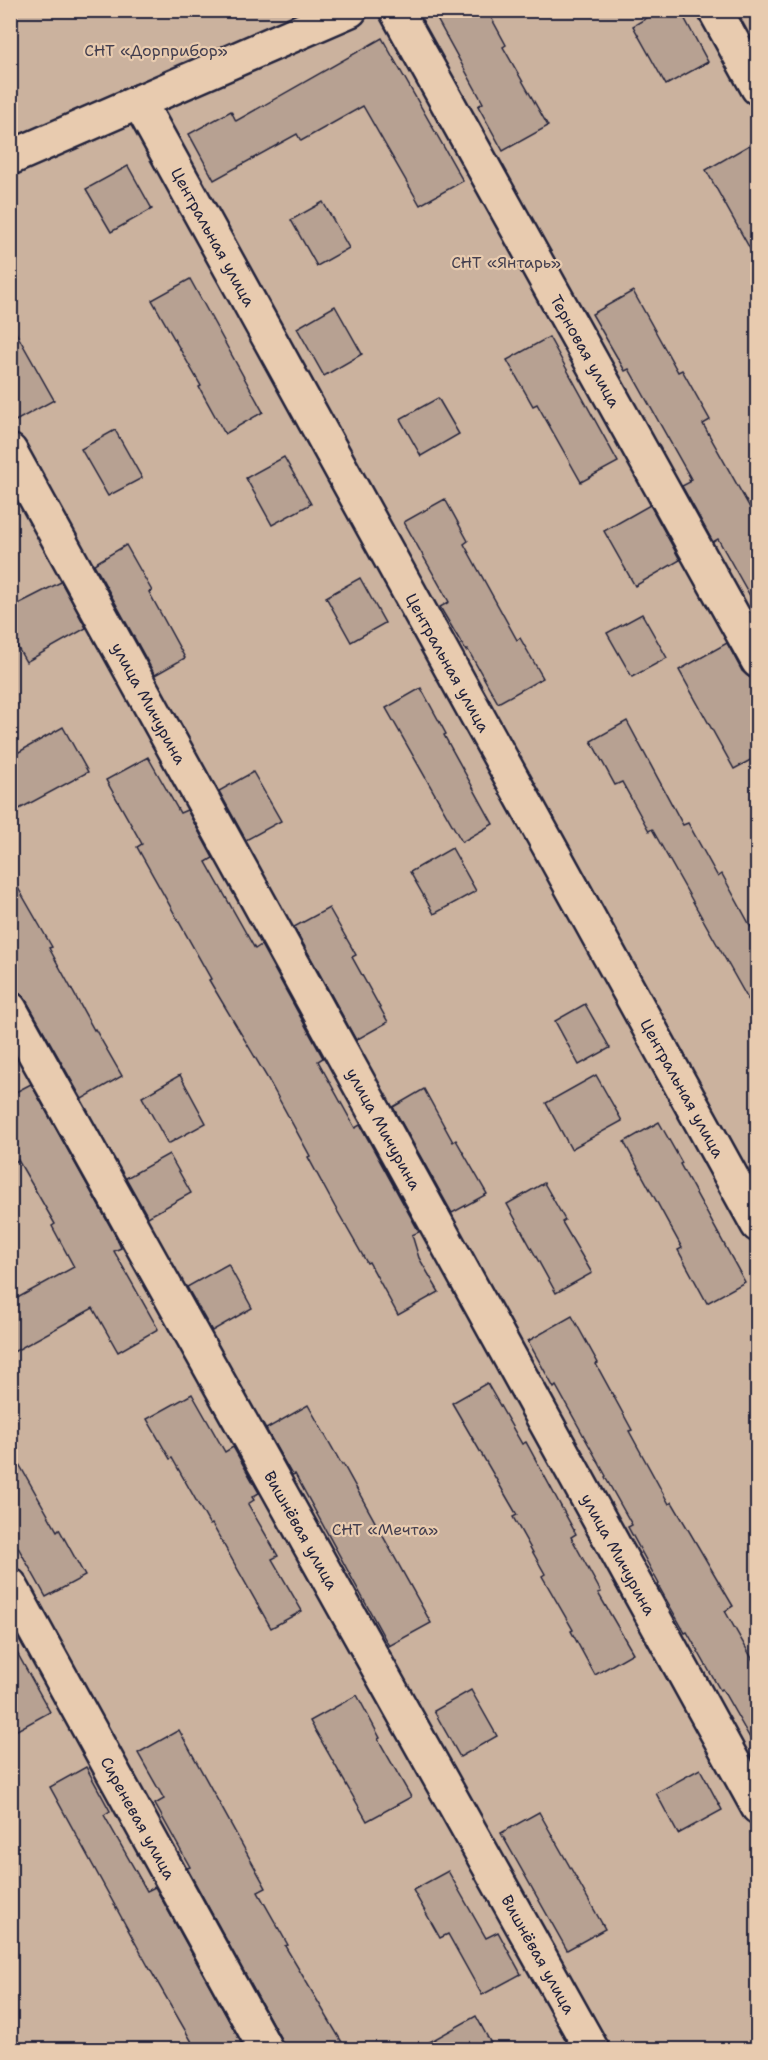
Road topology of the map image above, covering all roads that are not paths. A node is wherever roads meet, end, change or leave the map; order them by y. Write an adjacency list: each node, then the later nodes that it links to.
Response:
1 (350, 10): 5 (street)
2 (396, 10): 8 (street, Терновая улица)
3 (715, 10): 4 (street)
4 (758, 88)
5 (139, 102): 6 (street); 10 (street, Центральная улица)
6 (10, 158)
7 (10, 451): 12 (street, улица Мичурина)
8 (758, 661)
9 (10, 1009): 14 (street, Вишнёвая улица)
10 (758, 1225)
11 (10, 1585): 13 (street, Сиреневая улица)
12 (758, 1807)
13 (266, 2049)
14 (592, 2049)

